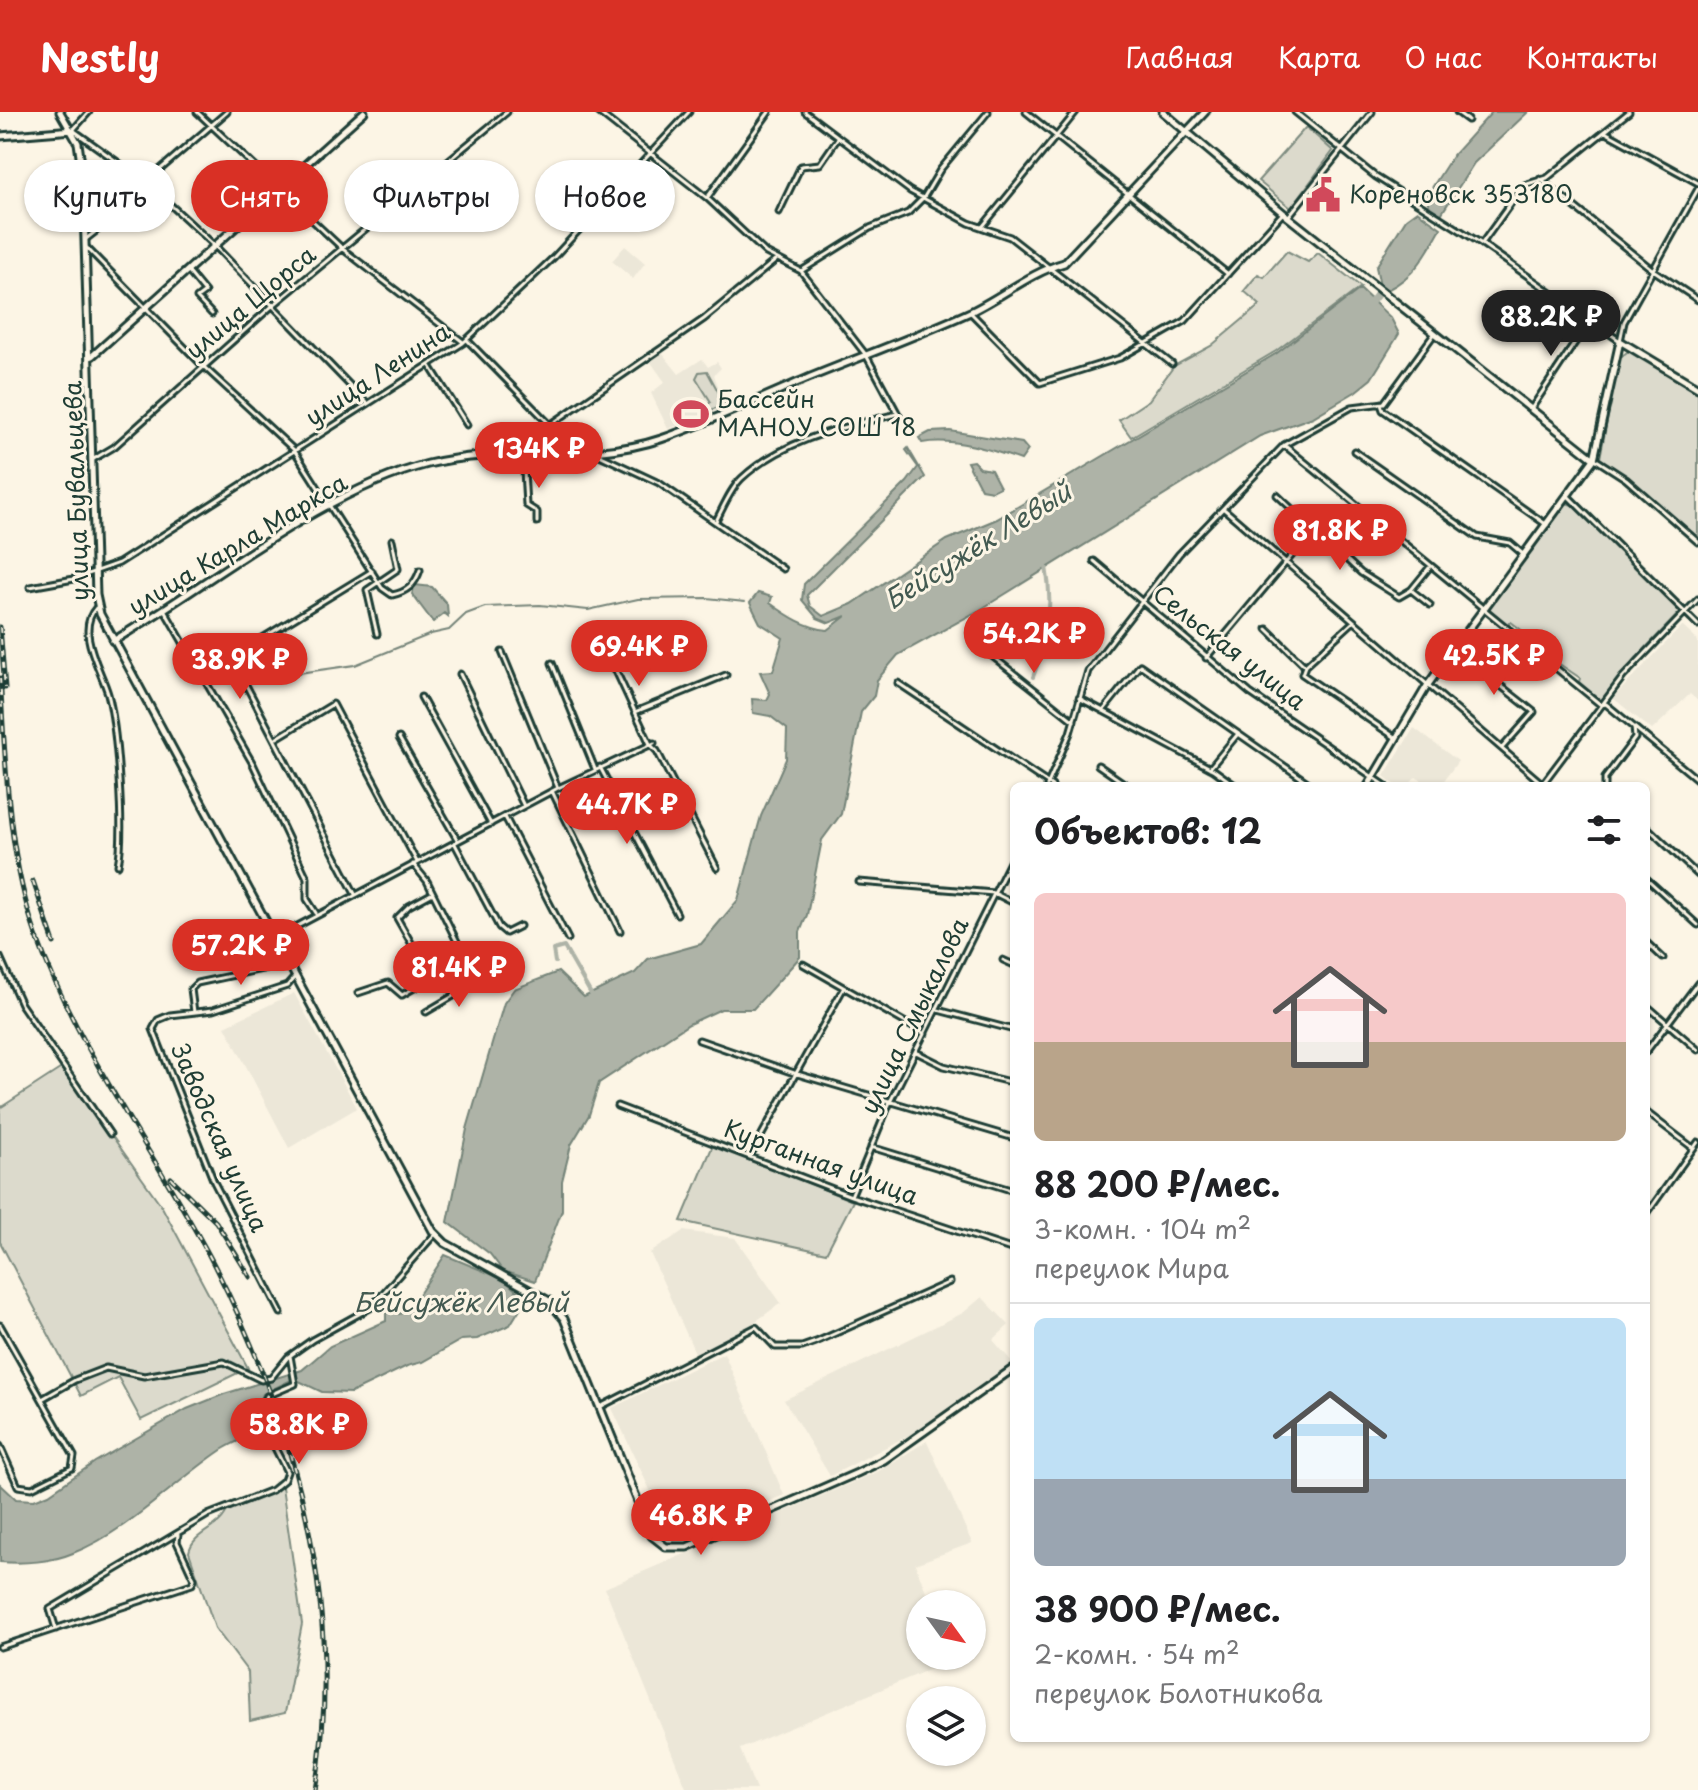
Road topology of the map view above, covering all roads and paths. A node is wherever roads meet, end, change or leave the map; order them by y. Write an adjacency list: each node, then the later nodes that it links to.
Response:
1 (60, 112): 22 (street)
2 (89, 112): 22 (street)
3 (197, 112): 21 (street)
4 (227, 112): 21 (street)
5 (364, 112): 33 (street)
6 (507, 112): 51 (street, улица Щорса)
7 (598, 112): 29 (street)
8 (689, 112): 29 (street, улица Ленина)
9 (769, 112): 39 (street)
10 (805, 112): 27 (street)
11 (988, 112): 38 (street)
12 (1026, 112): 26 (street)
13 (1076, 112): 26 (street)
14 (1163, 112): 24 (street)
15 (1205, 112): 24 (street, улица Карла Маркса)
16 (1295, 112): 28 (street)
17 (1372, 112): 28 (street)
18 (1457, 112): 20 (street)
19 (1629, 112): 23 (street)
20 (1468, 120)
21 (211, 125): 31 (street); 32 (street)
22 (73, 130): 25 (street); 30 (street); 47 (street, улица Бувальцева)
23 (1605, 132): 34 (street); 35 (street)
24 (1186, 133): 37 (street, улица Карла Маркса); 42 (street)
25 (0, 136)
26 (1056, 137): 37 (street); 43 (street)
27 (838, 138): 38 (street); 41 (street)
28 (1340, 151): 42 (street); 48 (street)
29 (650, 155): 39 (street); 65 (street, улица Ленина)
30 (115, 160)
31 (174, 160)
32 (247, 160)
33 (311, 160)
34 (1540, 179): 48 (street); 55 (street)
35 (1698, 183)
36 (1698, 189): 55 (street)
37 (1131, 193): 53 (street, улица Карла Маркса); 57 (street)
38 (924, 197): 43 (street); 56 (street)
39 (707, 198): 52 (street)
40 (175, 209): 49 (street)
41 (779, 212)
42 (1286, 215): 57 (street); 64 (street)
43 (983, 226): 53 (street)
44 (95, 232): 47 (street)
45 (229, 232): 49 (street)
46 (324, 232): 51 (street)
47 (86, 239): 50 (street, улица Бувальцева)
48 (1482, 244): 63 (street)
49 (214, 245): 54 (street); 59 (street)
50 (87, 248): 60 (street); 69 (street, улица Бувальцева)
51 (344, 250): 59 (street, улица Щорса); 65 (street)
52 (777, 258): 56 (street); 79 (street)
53 (1049, 267): 61 (street, улица Карла Маркса); 67 (street)
54 (187, 270): 60 (street); 62 (street)
55 (1653, 270): 58 (street); 66 (street)
56 (801, 271): 68 (street)
57 (1228, 274): 67 (street)
58 (1698, 300)
59 (271, 307): 71 (street, улица Щорса); 74 (street)
60 (144, 308): 69 (street); 71 (street)
61 (970, 312): 67 (street); 68 (street, улица Карла Маркса)
62 (212, 314)
63 (1590, 320): 66 (street); 76 (street)
64 (1435, 333): 75 (street); 76 (street)
65 (465, 341): 72 (street, улица Ленина); 79 (street)
66 (1620, 341): 73 (street); 88 (street)
67 (1145, 345): 70 (street)
68 (866, 355): 77 (street); 86 (street, улица Карла Маркса)
69 (91, 356): 89 (street, улица Бувальцева)
70 (1172, 364)
71 (203, 366): 82 (street); 89 (street, улица Щорса)
72 (430, 366): 74 (street, улица Ленина); 78 (street)
73 (1698, 388)
74 (367, 403): 82 (street, улица Ленина)
75 (1381, 404): 81 (street); 96 (street)
76 (1531, 409): 88 (street)
77 (897, 414): 80 (street); 95 (street)
78 (467, 425)
79 (550, 425): 83 (street); 87 (street)
80 (906, 429)
81 (1284, 445): 93 (street); 103 (street)
82 (294, 450): 92 (street); 107 (street, улица Ленина)
83 (575, 450): 85 (street, улица Карла Маркса); 86 (street, улица Карла Маркса)
84 (1354, 451): 100 (street)
85 (523, 453): 87 (street, улица Карла Маркса); 94 (street)
86 (595, 453): 95 (street)
87 (480, 455): 92 (street, улица Карла Маркса)
88 (1594, 459): 91 (street); 99 (street)
89 (92, 460): 107 (street, улица Бувальцева)
90 (1277, 495): 97 (street)
91 (1568, 496): 96 (street); 117 (street)
92 (330, 504): 106 (street); 116 (street, улица Карла Маркса)
93 (1223, 508): 102 (street); 111 (street)
94 (537, 522)
95 (716, 523): 104 (street)
96 (1547, 525): 100 (street)
97 (1314, 529): 102 (street); 110 (street)
98 (392, 540): 108 (street)
99 (1698, 542)
100 (1524, 555): 115 (street)
101 (1094, 561): 111 (street, Сельская улица)
102 (1287, 564): 118 (street); 127 (street)
103 (1430, 566): 110 (street); 115 (street)
104 (783, 569)
105 (420, 570): 108 (street)
106 (372, 571): 108 (street); 144 (street)
107 (96, 572): 109 (street, улица Ленина); 114 (street, улица Бувальцева)
108 (377, 581): 121 (street)
109 (30, 587)
110 (1411, 590): 113 (street)
111 (1140, 599): 127 (street, Сельская улица); 135 (street)
112 (1698, 599): 117 (street)
113 (1430, 605)
114 (98, 606): 122 (street, улица Бувальцева); 172 (street)
115 (1483, 610): 125 (street); 136 (street)
116 (165, 611): 122 (street, улица Карла Маркса); 182 (street)
117 (1684, 611): 119 (street); 136 (street)
118 (1353, 622): 129 (street); 133 (street)
119 (1698, 625)
120 (1267, 629): 129 (street)
121 (377, 634)
122 (113, 641): 186 (street, улица Бувальцева)
123 (603, 643): 138 (street)
124 (982, 648): 139 (street)
125 (1454, 649): 133 (street); 146 (street)
126 (502, 652): 163 (street)
127 (1206, 658): 151 (street, Сельская улица)
128 (552, 663): 150 (street)
129 (1305, 666): 143 (street)
130 (460, 674): 165 (street)
131 (726, 675): 138 (street)
132 (898, 683): 153 (street)
133 (1427, 686): 143 (street); 146 (street)
134 (421, 697): 167 (street)
135 (1079, 698): 137 (street); 139 (street)
136 (1601, 705): 140 (street); 161 (street)
137 (1103, 711): 141 (street); 149 (street)
138 (635, 712): 145 (street)
139 (1074, 721): 154 (street)
140 (1634, 727): 152 (street); 162 (street)
141 (1237, 735): 149 (street); 157 (street)
142 (399, 738): 169 (street)
143 (1396, 738): 151 (street)
144 (276, 739): 171 (street); 179 (street)
145 (652, 743): 148 (street); 173 (street)
146 (1502, 748): 160 (street)
147 (1098, 765): 155 (street)
148 (600, 767): 150 (street); 181 (street)
149 (1210, 768): 156 (street)
150 (595, 769): 163 (street)
151 (1374, 776): 158 (street); 159 (street, Сельская улица)
152 (1698, 780)
153 (1045, 782)
154 (1050, 782)
155 (1122, 782)
156 (1230, 782)
157 (1307, 782)
158 (1370, 782)
159 (1381, 782)
160 (1540, 782)
161 (1545, 782)
162 (1605, 782)
163 (558, 788): 164 (street)
164 (552, 791): 165 (street); 185 (street)
165 (524, 806): 166 (street)
166 (505, 817): 167 (street); 187 (street)
167 (491, 824): 169 (street)
168 (1650, 830): 174 (street)
169 (457, 842): 171 (street); 184 (street)
170 (1010, 862): 178 (street, улица Смыкалова)
171 (415, 863): 177 (street); 179 (street)
172 (118, 865)
173 (717, 868)
174 (1698, 875)
175 (859, 882): 178 (street)
176 (1650, 882): 183 (street)
177 (433, 893): 191 (street); 196 (street)
178 (994, 893): 180 (street); 202 (street, улица Смыкалова)
179 (355, 894): 182 (street)
180 (1010, 901)
181 (677, 914)
182 (317, 915): 186 (street)
183 (1698, 925)
184 (520, 926)
185 (620, 931)
186 (273, 939): 194 (street, улица Бувальцева)
187 (568, 939)
188 (1650, 946): 190 (street)
189 (0, 957): 217 (street)
190 (1663, 958)
191 (464, 959): 196 (street); 204 (street)
192 (1003, 960): 193 (street)
193 (1010, 963)
194 (286, 964): 197 (street, улица Бувальцева); 203 (street)
195 (803, 964): 199 (street)
196 (430, 976): 200 (street)
197 (294, 978): 203 (street, Заводская улица); 226 (street, улица Бувальцева)
198 (1698, 983): 205 (street)
199 (843, 989): 207 (street); 212 (street)
200 (358, 993)
201 (1650, 1008): 205 (street)
202 (938, 1010): 206 (street); 207 (street, улица Смыкалова)
203 (194, 1012): 229 (street, Заводская улица)
204 (426, 1012)
205 (1668, 1023): 209 (street); 210 (street)
206 (1010, 1029)
207 (925, 1034): 211 (street, улица Смыкалова)
208 (699, 1040): 212 (street)
209 (1650, 1047)
210 (1698, 1050)
211 (916, 1052): 213 (street); 214 (street, улица Смыкалова)
212 (794, 1073): 214 (street); 222 (street)
213 (1010, 1082)
214 (890, 1102): 218 (street); 220 (street, улица Смыкалова)
215 (617, 1106): 222 (street, Курганная улица)
216 (1650, 1115): 221 (street)
217 (110, 1134)
218 (1010, 1137)
219 (1698, 1142): 221 (street)
220 (871, 1147): 223 (street); 224 (street, улица Смыкалова)
221 (1693, 1148): 225 (street)
222 (750, 1156): 224 (street, Курганная улица)
223 (1010, 1190)
224 (851, 1196): 227 (street, Курганная улица)
225 (1650, 1209)
226 (435, 1234): 231 (street); 234 (street, улица Бувальцева)
227 (1010, 1249)
228 (950, 1282): 234 (street)
229 (281, 1313)
230 (0, 1325): 233 (street)
231 (290, 1355): 233 (street); 236 (street)
232 (1010, 1371): 234 (street, улица Бувальцева)
233 (42, 1399): 235 (street)
234 (600, 1407)
235 (0, 1446)
236 (178, 1535): 237 (street); 237 (street)
237 (56, 1629): 238 (street)
238 (0, 1647)

